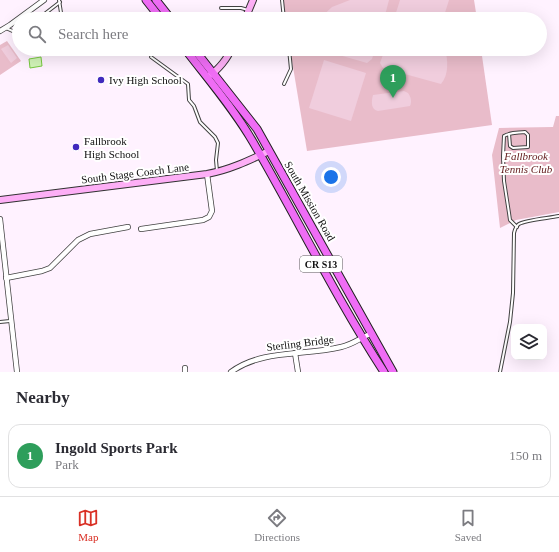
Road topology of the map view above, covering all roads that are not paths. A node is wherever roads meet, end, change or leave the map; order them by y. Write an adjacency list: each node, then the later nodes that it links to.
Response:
1 (146, 0): 12 (main road)
2 (156, 0): 13 (main road)
3 (253, 0): 8 (main road)
4 (282, 0): 14 (lane)
5 (40, 1): 9 (street)
6 (60, 1): 10 (lane); 11 (lane)
7 (221, 8): 8 (lane)
8 (249, 10)
9 (26, 12)
10 (47, 12)
11 (61, 12)
12 (155, 12)
13 (165, 12)
14 (283, 12)
15 (12, 23): 16 (street)
16 (6, 28): 17 (street); 18 (lane)
17 (0, 31)
18 (12, 31)
19 (190, 56): 25 (main road, South Mission Road / CR S13)
20 (200, 56): 24 (main road, South Mission Road / CR S13)
21 (227, 56): 24 (main road)
22 (290, 56): 26 (lane)
23 (151, 57): 30 (lane)
24 (213, 73): 25 (main road); 28 (main road, South Mission Road / CR S13)
25 (206, 77): 29 (main road, South Mission Road / CR S13)
26 (284, 84)
27 (509, 134): 27 (lane); 36 (lane)
28 (269, 151): 29 (main road, South Stage Coach Lane); 41 (main road, South Mission Road / CR S13)
29 (260, 155): 30 (main road, South Stage Coach Lane); 42 (main road, South Mission Road / CR S13)
30 (217, 172): 31 (main road, South Stage Coach Lane)
31 (207, 174): 32 (main road, South Stage Coach Lane); 37 (street)
32 (0, 200)
33 (559, 216): 36 (lane)
34 (0, 219): 38 (street)
35 (128, 227): 38 (street)
36 (517, 227): 49 (lane)
37 (141, 229)
38 (6, 278): 39 (street)
39 (11, 321): 40 (lane); 44 (street)
40 (0, 322)
41 (372, 333): 42 (street, Sterling Bridge); 48 (main road, South Mission Road / CR S13)
42 (362, 337): 43 (street, Sterling Bridge); 47 (main road, South Mission Road / CR S13)
43 (295, 353): 45 (street, Sterling Bridge); 46 (street)
44 (17, 372)
45 (231, 372)
46 (298, 372)
47 (384, 372)
48 (394, 372)
49 (500, 372)

